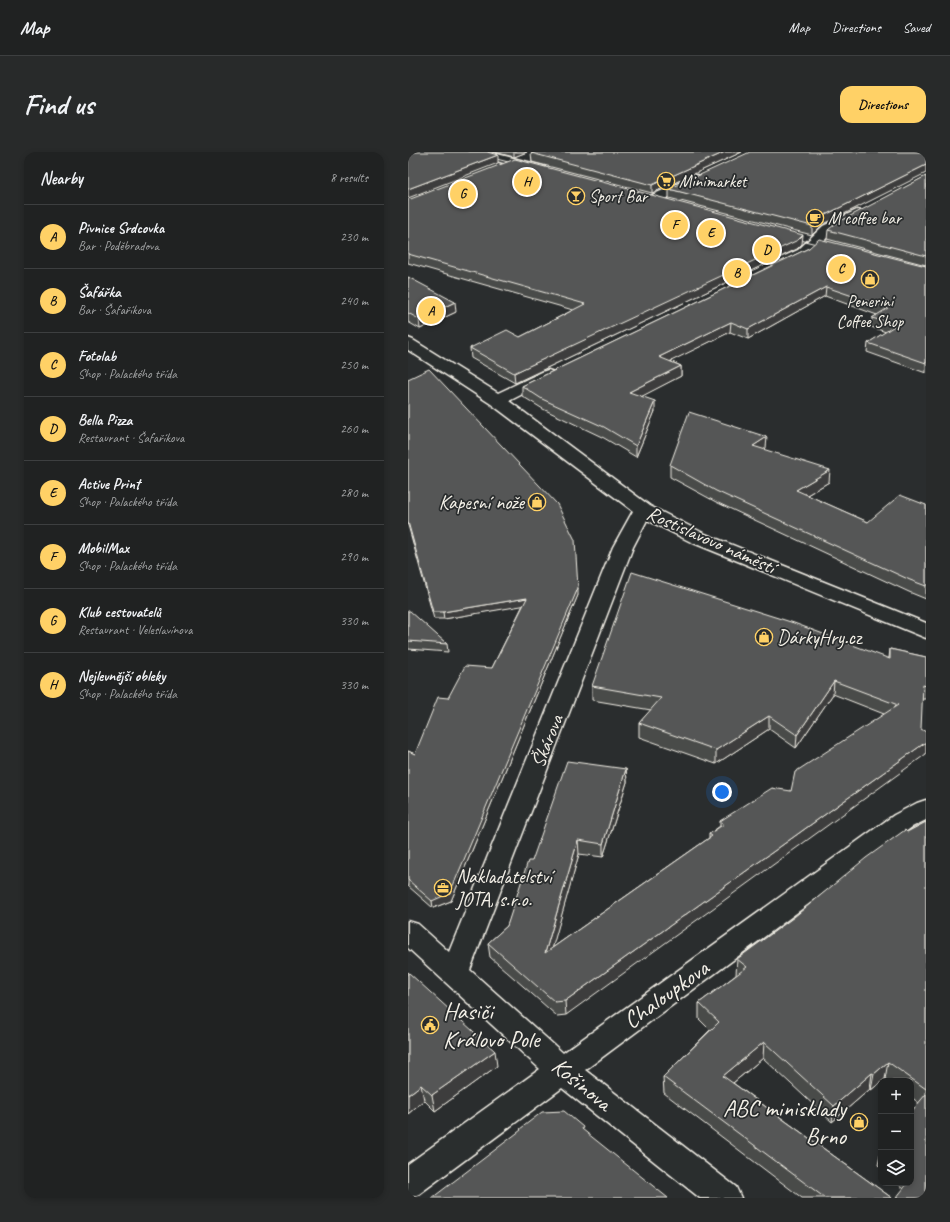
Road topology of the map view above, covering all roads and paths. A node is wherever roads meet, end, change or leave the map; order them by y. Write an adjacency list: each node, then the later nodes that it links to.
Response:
1 (476, 152): 3 (street)
2 (532, 156): 3 (street)
3 (516, 163): 4 (street); 5 (street)
4 (495, 171)
5 (554, 172)
6 (705, 176): 8 (street)
7 (641, 196): 8 (street)
8 (654, 199): 9 (street)
9 (674, 205)
10 (870, 207): 12 (street)
11 (800, 238): 12 (street)
12 (814, 242): 13 (street); 14 (street)
13 (829, 246)
14 (766, 271)
15 (408, 343): 17 (street, Rostislavovo náměstí)
16 (561, 369): 17 (street)
17 (498, 400): 18 (street, Rostislavovo náměstí)
18 (643, 510): 19 (street, Rostislavovo náměstí); 22 (street, Škárova)
19 (926, 631)
20 (926, 809): 23 (street, Chaloupkova)
21 (408, 932): 22 (street, Košinova)
22 (455, 973): 23 (street, Košinova)
23 (562, 1070): 24 (street, Chaloupkova); 25 (street, Košinova)
24 (408, 1183)
25 (725, 1198)

